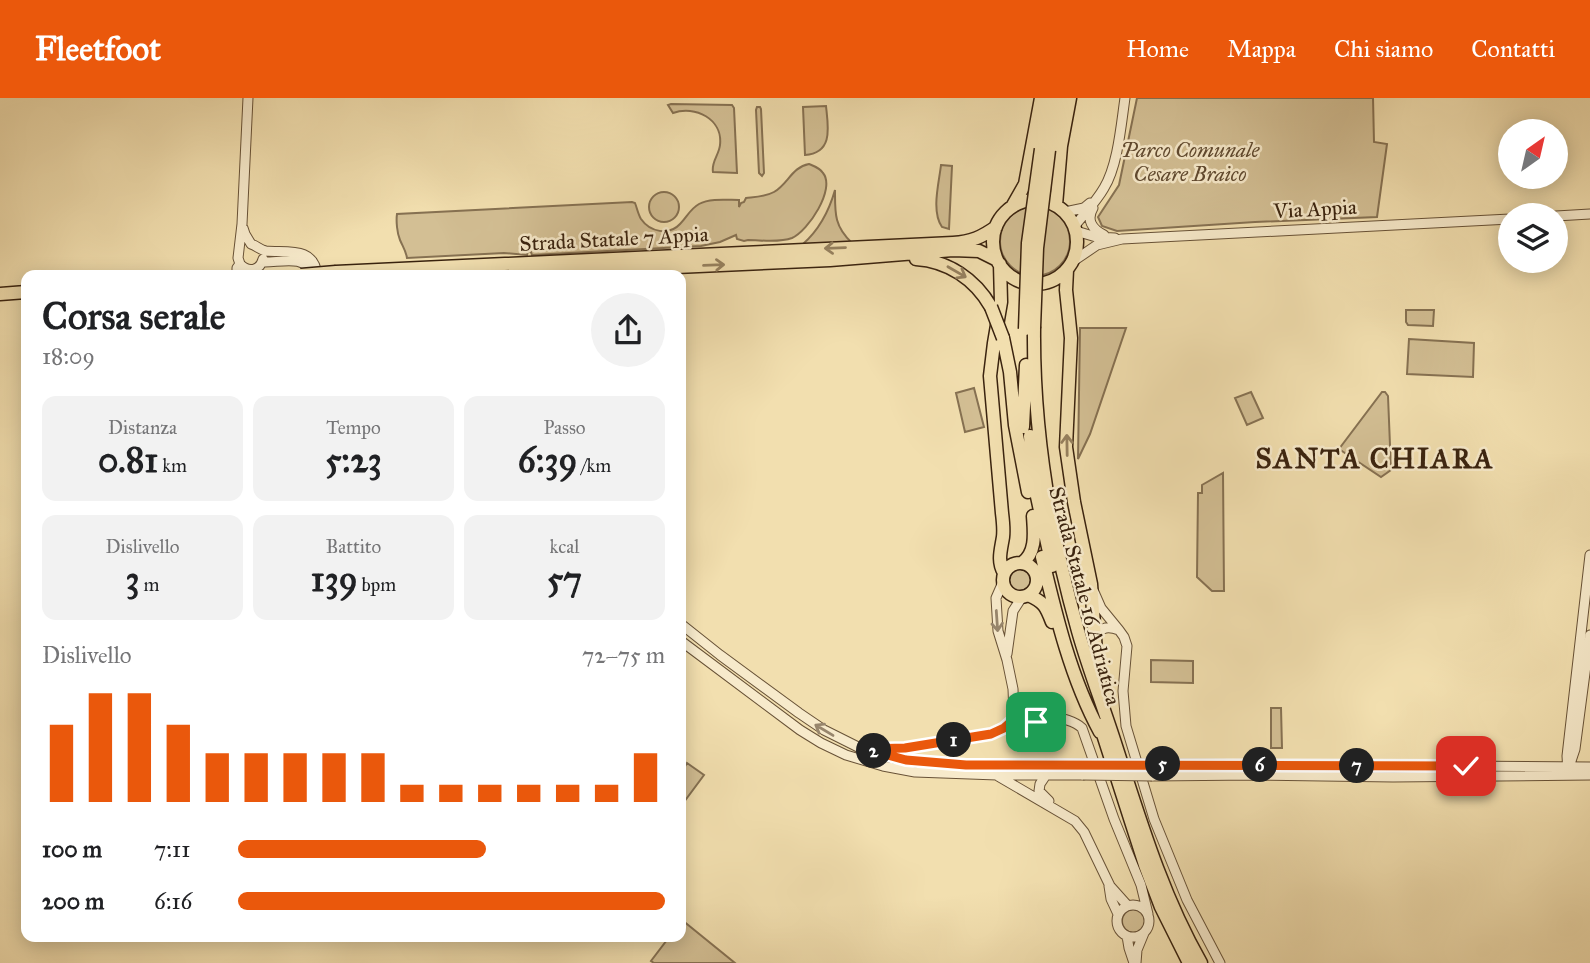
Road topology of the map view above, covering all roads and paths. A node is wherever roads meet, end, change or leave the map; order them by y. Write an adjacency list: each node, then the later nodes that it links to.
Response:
1 (248, 98): 14 (street)
2 (1041, 98): 9 (highway)
3 (1051, 98): 7 (highway, Strada Statale 16 Adriatica)
4 (1060, 98): 7 (highway, Strada Statale 16 Adriatica)
5 (1070, 98): 10 (highway)
6 (1125, 98): 8 (street)
7 (1045, 149): 40 (highway, Strada Statale 16 Adriatica, bridge)
8 (1097, 199): 10 (street); 16 (street); 17 (street)
9 (1012, 207): 10 (highway); 15 (highway)
10 (1060, 209): 16 (highway)
11 (1590, 214): 12 (street)
12 (1568, 215)
13 (1498, 220): 18 (street, Via Appia)
14 (242, 224): 19 (street); 21 (street)
15 (996, 227): 24 (highway); 32 (highway, Strada Statale 7 Appia, one-way to 32, bridge)
16 (1075, 229): 17 (street, Via Appia); 26 (highway)
17 (1105, 236): 18 (street, Via Appia)
18 (1122, 239): 26 (street, Via Appia)
19 (251, 244): 20 (street); 21 (street)
20 (262, 250): 23 (street); 31 (street)
21 (239, 251): 25 (street)
22 (866, 258): 24 (highway); 33 (highway, Strada Statale 7 Appia, one-way to 22); 39 (highway, one-way to 39)
23 (263, 262): 29 (street); 30 (street)
24 (998, 262): 34 (highway); 39 (highway)
25 (240, 264): 27 (street); 28 (street)
26 (1070, 266): 34 (highway); 48 (highway, one-way to 26)
27 (237, 270)
28 (246, 270)
29 (253, 270)
30 (311, 270)
31 (316, 270)
32 (378, 270)
33 (602, 270)
34 (1021, 282): 39 (highway)
35 (21, 292): 36 (highway)
36 (0, 293)
37 (21, 300): 38 (highway)
38 (0, 302)
39 (996, 304): 42 (highway, bridge); 44 (highway)
40 (1029, 329): 41 (highway, Strada Statale 16 Adriatica); 62 (highway, Strada Statale 16 Adriatica)
41 (1026, 365): 42 (highway); 62 (highway, Strada Statale 16 Adriatica)
42 (1026, 481): 43 (highway)
43 (1033, 516): 46 (highway); 56 (highway)
44 (1003, 535): 46 (highway); 47 (highway)
45 (1590, 555): 53 (street)
46 (1020, 563): 47 (highway); 49 (highway)
47 (1003, 578): 49 (highway); 55 (street, one-way to 55)
48 (1091, 584): 51 (street); 52 (highway)
49 (1025, 596): 55 (street); 56 (highway)
50 (686, 628): 63 (street, one-way to 50)
51 (1119, 630): 52 (street); 80 (street)
52 (1094, 635): 62 (highway)
53 (1587, 640): 65 (street)
54 (686, 645): 66 (street)
55 (1007, 660): 57 (street)
56 (1079, 684): 62 (highway)
57 (1013, 689): 58 (street); 59 (street)
58 (1031, 709): 59 (street); 60 (street); 61 (street)
59 (1014, 716): 61 (street); 63 (street)
60 (1057, 719): 61 (street); 71 (street)
61 (1032, 727)
62 (1110, 741): 78 (highway, Strada Statale 16 Adriatica); 79 (highway, Strada Statale 16 Adriatica)
63 (866, 749): 65 (street, bridge)
64 (1590, 767): 65 (street)
65 (1568, 771): 67 (street, bridge); 68 (street)
66 (997, 775): 67 (street); 69 (street)
67 (1046, 775): 69 (street)
68 (1590, 775)
69 (1061, 811): 70 (street)
70 (1107, 880): 72 (street); 73 (street)
71 (1141, 886): 72 (street); 74 (street)
72 (1129, 905): 73 (street); 74 (street)
73 (1118, 914): 76 (street)
74 (1148, 914): 75 (street)
75 (1144, 933): 76 (street); 77 (street)
76 (1127, 936): 77 (street)
77 (1135, 963)
78 (1189, 963)
79 (1201, 963)
80 (1220, 963)

